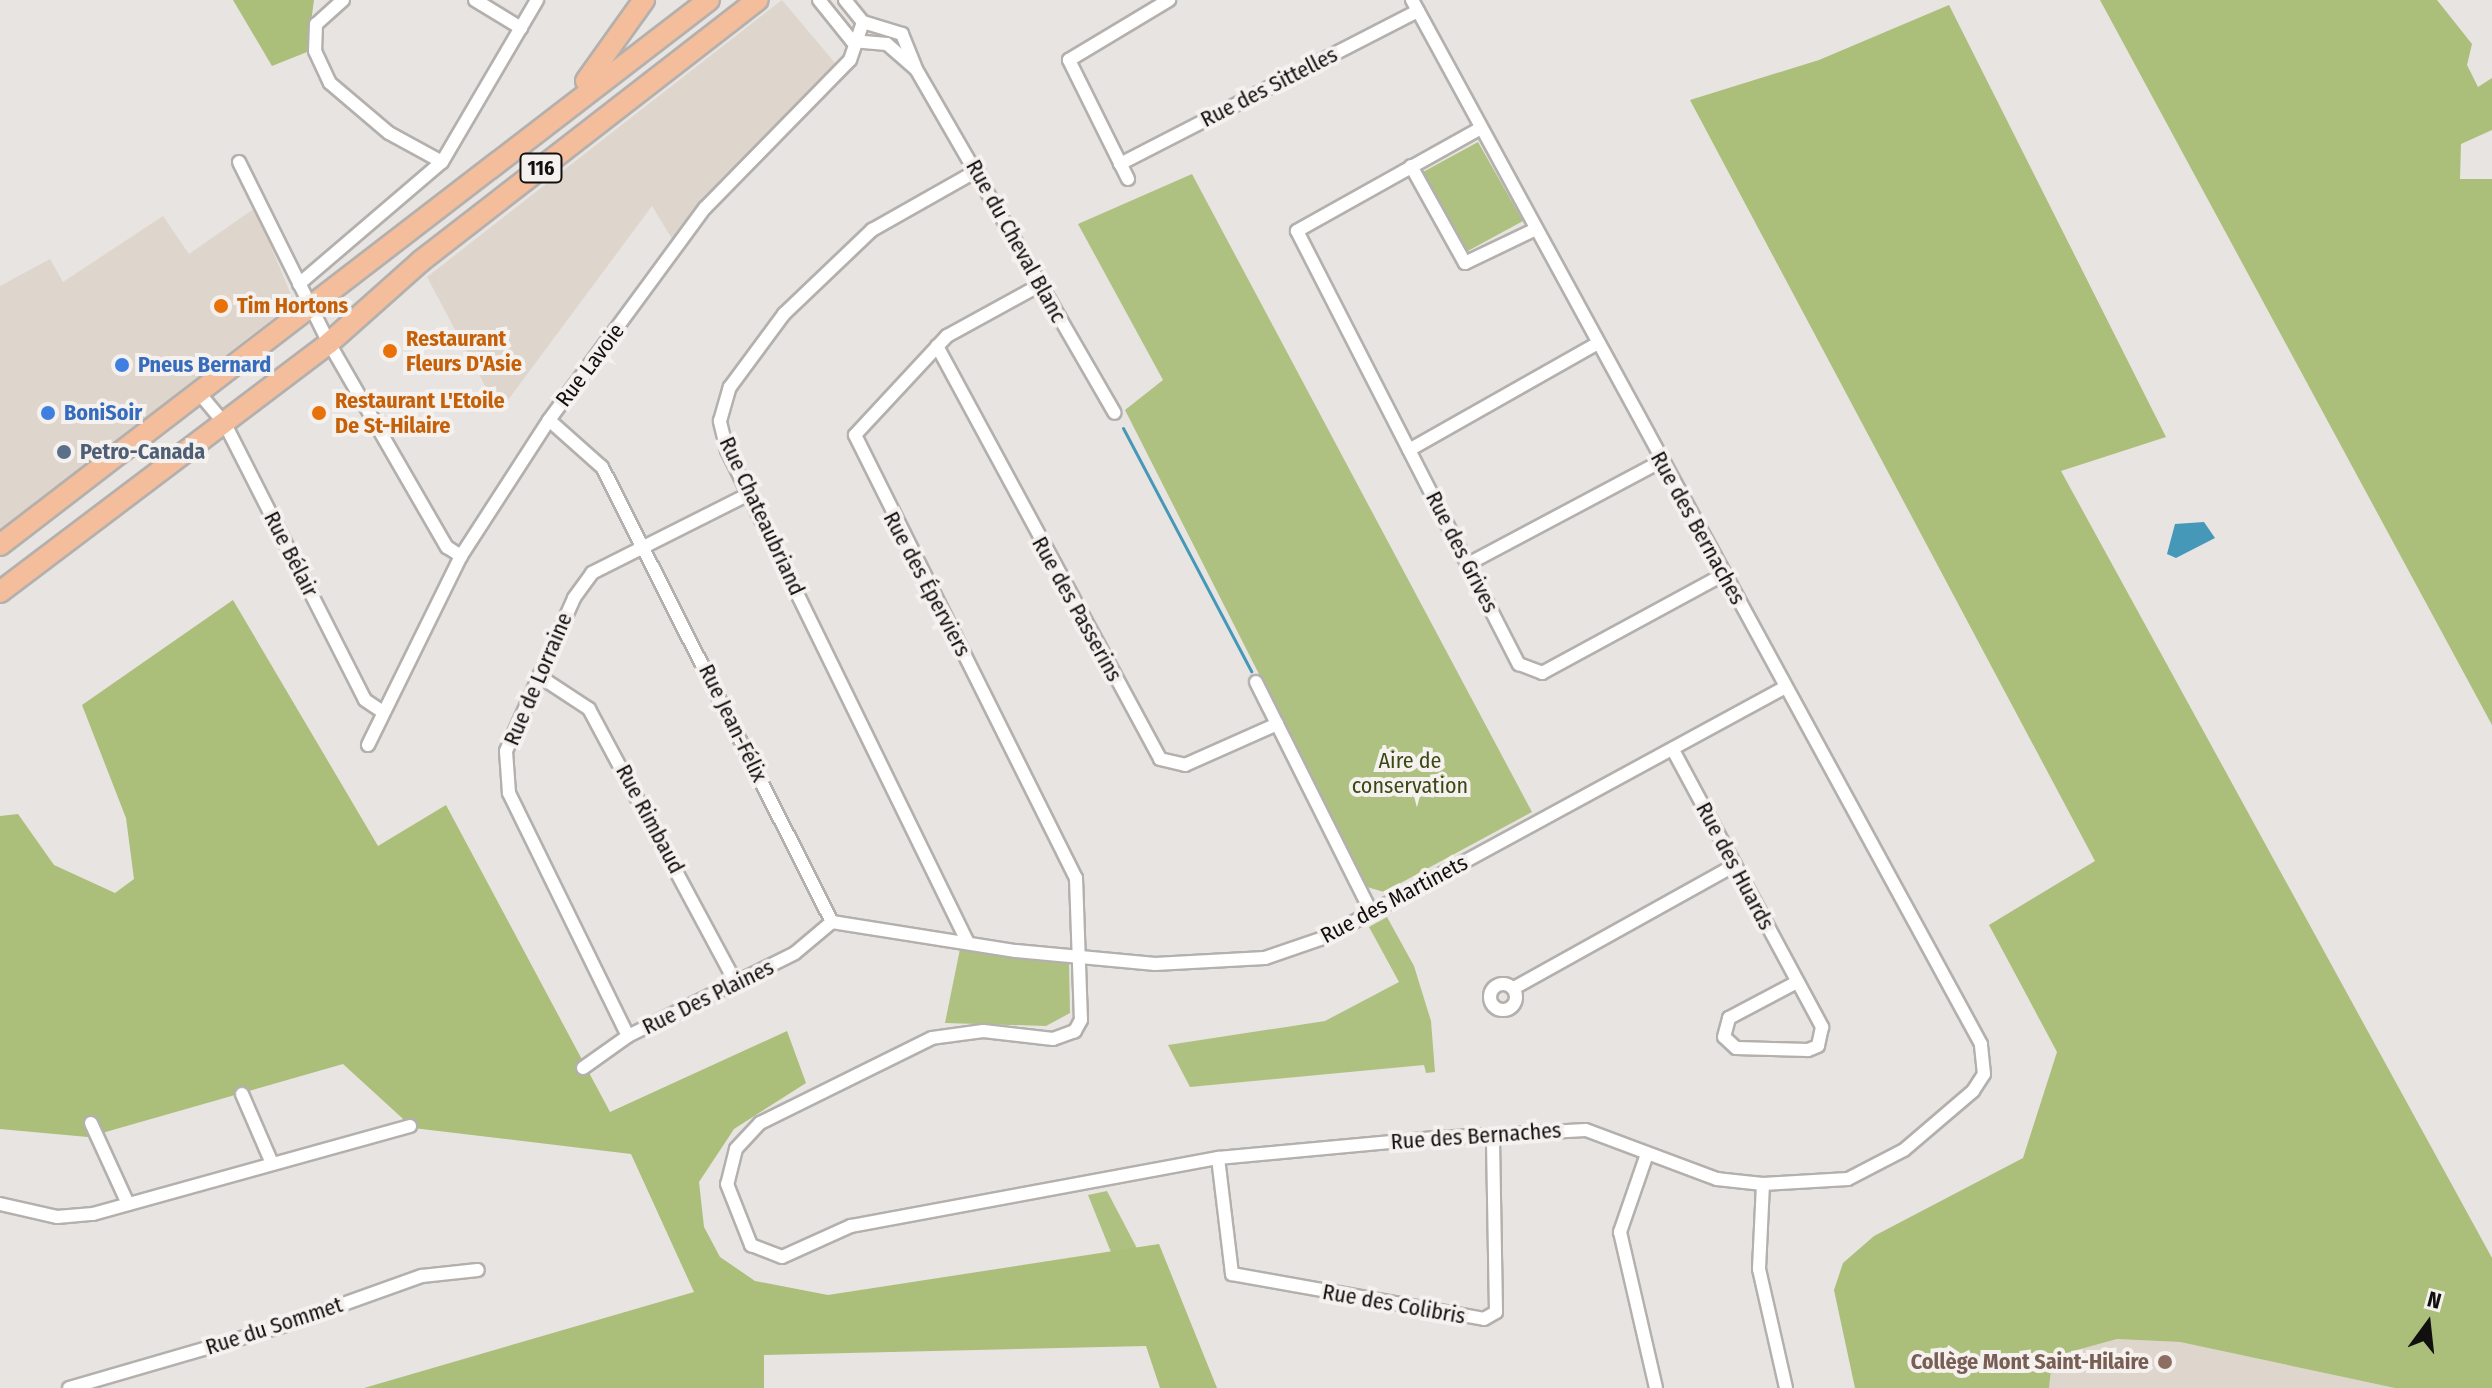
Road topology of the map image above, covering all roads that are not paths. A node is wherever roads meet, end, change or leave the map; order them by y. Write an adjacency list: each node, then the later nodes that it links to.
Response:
1 (343, 0): 18 (street)
2 (475, 0): 12 (street)
3 (537, 0): 12 (street)
4 (644, 0): 16 (main road)
5 (709, 0): 16 (main road, 116)
6 (758, 0): 27 (main road, 116)
7 (819, 0): 13 (street)
8 (845, 0): 11 (street)
9 (1169, 0): 19 (street)
10 (1415, 5): 15 (street, Rue des Bernaches); 19 (street, Rue des Sittelles)
11 (863, 22): 13 (street, Rue Lavoie); 14 (street, Rue du Cheval Blanc)
12 (521, 28): 18 (street)
13 (858, 43): 14 (street, Rue du Cheval Blanc); 32 (street, Rue Lavoie)
14 (916, 69): 21 (street, Rue du Cheval Blanc)
15 (1481, 128): 20 (street); 23 (street, Rue des Bernaches)
16 (534, 133): 26 (main road, 116)
17 (239, 162): 24 (street)
18 (442, 162): 24 (street)
19 (1120, 164): 22 (street)
20 (1411, 166): 23 (street); 34 (street, Rue des Grives)
21 (978, 170): 25 (street, Rue du Cheval Blanc); 36 (street, Rue Chateaubriand)
22 (1128, 179)
23 (1536, 229): 28 (street, Rue des Bernaches)
24 (299, 284): 26 (street)
25 (1040, 285): 29 (street, Rue des Éperviers); 31 (street, Rue du Cheval Blanc)
26 (311, 309): 27 (street); 30 (main road, 116)
27 (329, 343): 33 (main road, 116); 39 (street)
28 (1598, 343): 34 (street); 35 (street, Rue des Bernaches)
29 (937, 346): 47 (street, Rue des Passerins); 54 (street, Rue des Éperviers)
30 (199, 393): 33 (street, Rue Bélair); 38 (main road, 116)
31 (1115, 413)
32 (549, 420): 37 (street, Rue Jean-Félix); 39 (street, Rue Lavoie)
33 (225, 424): 42 (main road, 116); 46 (street, Rue Bélair)
34 (1409, 450): 40 (street, Rue des Grives)
35 (1660, 462): 40 (street); 41 (street, Rue des Bernaches)
36 (749, 494): 37 (street, Rue de Lorraine); 53 (street, Rue Chateaubriand)
37 (644, 544): 43 (street, Rue de Lorraine); 52 (street, Rue Jean-Félix)
38 (0, 545)
39 (461, 556): 46 (street, Rue Lavoie)
40 (1468, 564): 41 (street, Rue des Grives)
41 (1724, 574): 45 (street, Rue des Bernaches)
42 (0, 592)
43 (539, 676): 56 (street, Rue Rimbaud); 58 (street, Rue de Lorraine)
44 (1256, 682): 47 (street)
45 (1782, 689): 49 (street, Rue des Martinets); 67 (street, Rue des Bernaches)
46 (383, 712): 48 (street, Rue Lavoie)
47 (1277, 724): 51 (street)
48 (368, 745)
49 (1673, 750): 50 (street, Rue des Huards); 51 (street, Rue des Martinets)
50 (1735, 865): 55 (street, Rue des Huards); 57 (street)
51 (1370, 910): 54 (street, Rue des Martinets)
52 (832, 922): 53 (street); 56 (street, Rue Des Plaines)
53 (968, 943): 54 (street, Rue des Martinets)
54 (1083, 956): 65 (street, Rue des Bernaches)
55 (1797, 982): 55 (street, Rue des Huards)
56 (737, 985): 58 (street, Rue Des Plaines)
57 (1514, 988)
58 (628, 1036): 59 (street, Rue Des Plaines)
59 (583, 1068)
60 (242, 1094): 66 (street)
61 (91, 1123): 69 (street)
62 (410, 1126): 66 (street)
63 (1493, 1135): 64 (street, Rue des Bernaches); 65 (street, Rue des Bernaches); 65 (street, Rue des Colibris)
64 (1647, 1154): 67 (street, Rue des Bernaches); 72 (street)
65 (1218, 1158)
66 (271, 1161): 69 (street)
67 (1763, 1184): 73 (street)
68 (0, 1204): 69 (street)
69 (128, 1204)
70 (478, 1270): 71 (street, Rue du Sommet)
71 (69, 1388)
72 (1656, 1388)
73 (1786, 1388)

